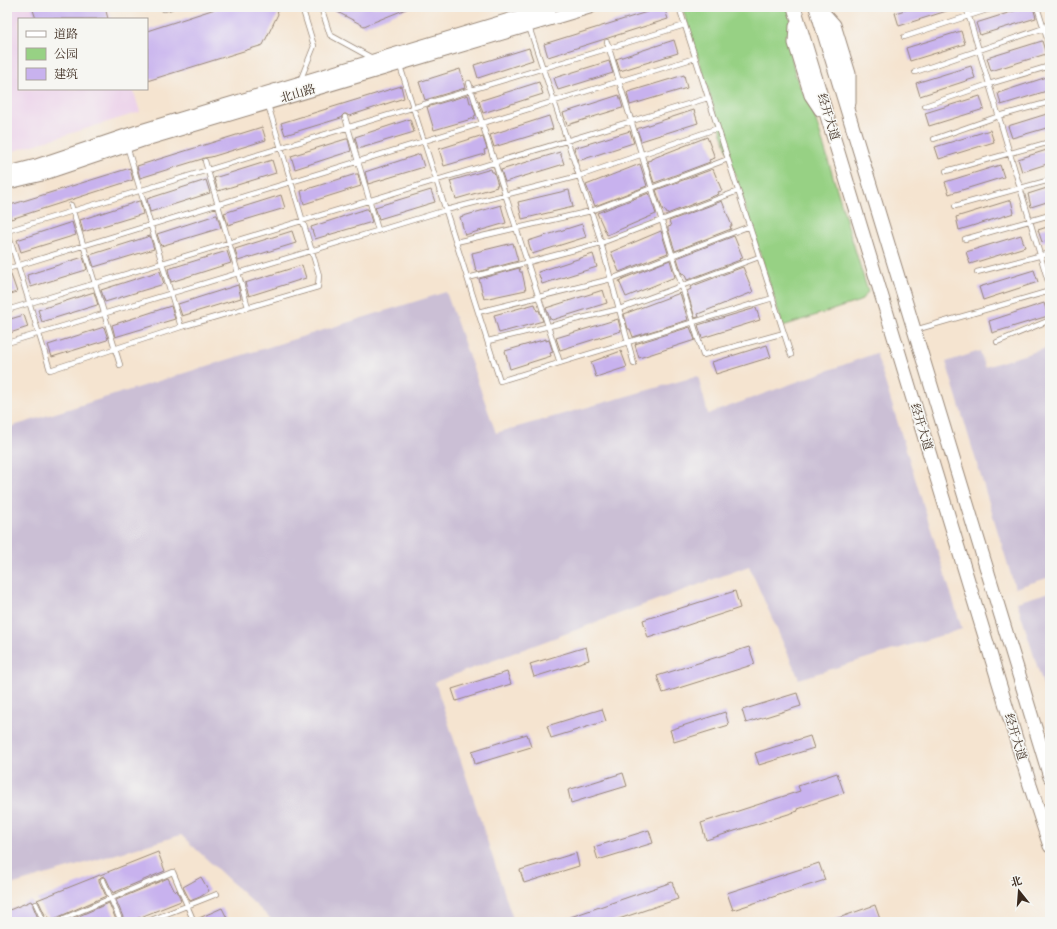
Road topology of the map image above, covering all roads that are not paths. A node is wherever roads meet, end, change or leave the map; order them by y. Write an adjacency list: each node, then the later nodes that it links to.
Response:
1 (164, 7): 2 (lane)
2 (171, 7)
3 (302, 7): 31 (lane)
4 (321, 7): 24 (lane)
5 (551, 7): 24 (street, 北山路)
6 (591, 7): 15 (street, 北山路)
7 (679, 7): 14 (lane)
8 (817, 7): 121 (main road, 经开大道)
9 (966, 7): 13 (lane)
10 (996, 7): 13 (lane)
11 (1038, 7): 17 (lane)
12 (794, 9): 134 (main road, 经开大道)
13 (969, 17): 18 (lane); 22 (lane)
14 (685, 25): 20 (lane); 23 (lane)
15 (528, 26): 25 (street, 北山路); 27 (lane)
16 (1050, 26): 17 (lane)
17 (1044, 28): 21 (lane); 22 (lane)
18 (904, 37)
19 (607, 42): 20 (lane)
20 (609, 48): 27 (lane); 29 (lane)
21 (1050, 48)
22 (979, 50): 28 (lane); 32 (lane)
23 (695, 58): 29 (lane); 34 (lane)
24 (375, 60): 31 (street, 北山路)
25 (400, 64): 37 (street, 北山路); 39 (lane)
26 (1050, 66): 32 (lane)
27 (543, 68): 33 (lane); 35 (lane)
28 (915, 72)
29 (619, 81): 35 (lane); 42 (lane)
30 (469, 82): 33 (lane)
31 (300, 83): 60 (street, 北山路)
32 (989, 84): 38 (lane); 41 (lane)
33 (471, 90): 39 (lane); 43 (lane)
34 (708, 98): 42 (lane); 45 (lane)
35 (554, 101): 43 (lane); 48 (lane)
36 (1050, 102): 41 (lane)
37 (268, 103): 50 (street, 北山路); 51 (lane)
38 (925, 106)
39 (413, 107): 44 (lane); 47 (lane)
40 (345, 116): 44 (lane)
41 (999, 116): 46 (lane); 52 (lane)
42 (632, 121): 48 (lane); 53 (lane)
43 (482, 123): 47 (lane); 57 (lane)
44 (348, 127): 51 (lane); 56 (lane)
45 (718, 128): 53 (lane); 54 (lane)
46 (934, 138)
47 (424, 141): 56 (lane); 62 (lane)
48 (567, 141): 57 (lane); 61 (lane)
49 (1050, 142): 52 (lane)
50 (127, 146): 65 (street, 北山路); 68 (lane)
51 (281, 147): 58 (lane); 64 (lane)
52 (1010, 153): 59 (lane); 67 (lane)
53 (642, 154): 61 (lane); 66 (lane)
54 (728, 159): 66 (lane); 69 (lane)
55 (205, 161): 58 (lane)
56 (358, 162): 64 (lane); 71 (lane)
57 (495, 162): 62 (lane); 70 (lane)
58 (208, 170): 68 (lane); 73 (lane)
59 (946, 171)
60 (7, 173)
61 (579, 176): 70 (lane); 77 (lane)
62 (436, 180): 71 (lane); 76 (lane)
63 (1050, 180): 67 (lane)
64 (291, 182): 73 (lane); 79 (lane)
65 (7, 183)
66 (652, 188): 77 (lane); 80 (lane)
67 (1020, 188): 74 (lane); 81 (lane)
68 (141, 190): 75 (lane); 82 (lane)
69 (738, 191): 80 (lane); 83 (lane)
70 (506, 194): 76 (lane); 84 (lane)
71 (369, 200): 79 (lane); 86 (lane)
72 (72, 205): 75 (lane)
73 (218, 205): 82 (lane); 89 (lane)
74 (955, 206)
75 (73, 210): 85 (lane); 91 (lane)
76 (446, 210): 86 (lane); 88 (lane)
77 (591, 211): 84 (lane); 90 (lane)
78 (1050, 215): 81 (lane)
79 (303, 220): 89 (lane); 92 (lane)
80 (662, 220): 90 (lane); 94 (lane)
81 (1030, 220): 87 (lane); 95 (lane)
82 (151, 225): 91 (lane); 98 (lane)
83 (750, 226): 94 (lane); 96 (lane)
84 (517, 228): 88 (lane); 97 (lane)
85 (7, 230): 99 (lane)
86 (378, 230): 92 (lane)
87 (965, 239)
88 (456, 242): 103 (lane)
89 (229, 243): 98 (lane); 102 (lane)
90 (601, 243): 97 (lane); 104 (lane)
91 (84, 246): 99 (lane); 105 (lane)
92 (312, 250): 102 (lane); 112 (lane)
93 (1050, 252): 95 (lane)
94 (672, 255): 104 (lane); 106 (lane)
95 (1040, 255): 101 (lane); 107 (lane)
96 (759, 257): 106 (lane); 110 (lane)
97 (528, 262): 103 (lane); 109 (lane)
98 (162, 263): 105 (lane); 108 (lane)
99 (18, 266): 100 (lane); 111 (lane)
100 (7, 269)
101 (976, 272)
102 (238, 273): 108 (lane); 112 (lane)
103 (468, 278): 115 (lane)
104 (611, 279): 109 (lane); 113 (lane)
105 (95, 283): 111 (lane); 116 (lane)
106 (682, 286): 113 (lane); 118 (lane)
107 (1050, 289): 121 (lane)
108 (172, 293): 116 (lane); 120 (lane)
109 (539, 297): 115 (lane); 119 (lane)
110 (773, 298): 118 (lane); 123 (lane)
111 (30, 303): 114 (lane); 122 (lane)
112 (248, 307): 120 (lane)
113 (619, 309): 119 (lane); 125 (lane)
114 (7, 310)
115 (478, 312): 124 (lane)
116 (104, 314): 122 (lane); 128 (lane)
117 (1050, 320): 126 (lane)
118 (693, 322): 123 (lane); 125 (lane)
119 (548, 326): 124 (lane); 130 (lane)
120 (182, 327): 128 (lane)
121 (914, 330): 133 (main road, 经开大道)
122 (39, 333): 127 (lane); 128 (lane)
123 (784, 333): 129 (lane)
124 (488, 341): 130 (lane)
125 (628, 342): 130 (lane); 131 (lane)
126 (997, 342)
127 (7, 343)
128 (115, 348): 132 (lane)
129 (791, 355)
130 (560, 363)
131 (634, 364)
132 (120, 366)
133 (1050, 777)
134 (1050, 846)
135 (103, 880): 137 (lane)
136 (217, 894): 139 (lane)
137 (111, 898): 139 (lane); 141 (lane); 142 (lane)
138 (36, 904): 140 (lane)
139 (187, 906): 143 (lane); 144 (lane)
140 (44, 922)
141 (55, 922)
142 (121, 922)
143 (146, 922)
144 (194, 922)

